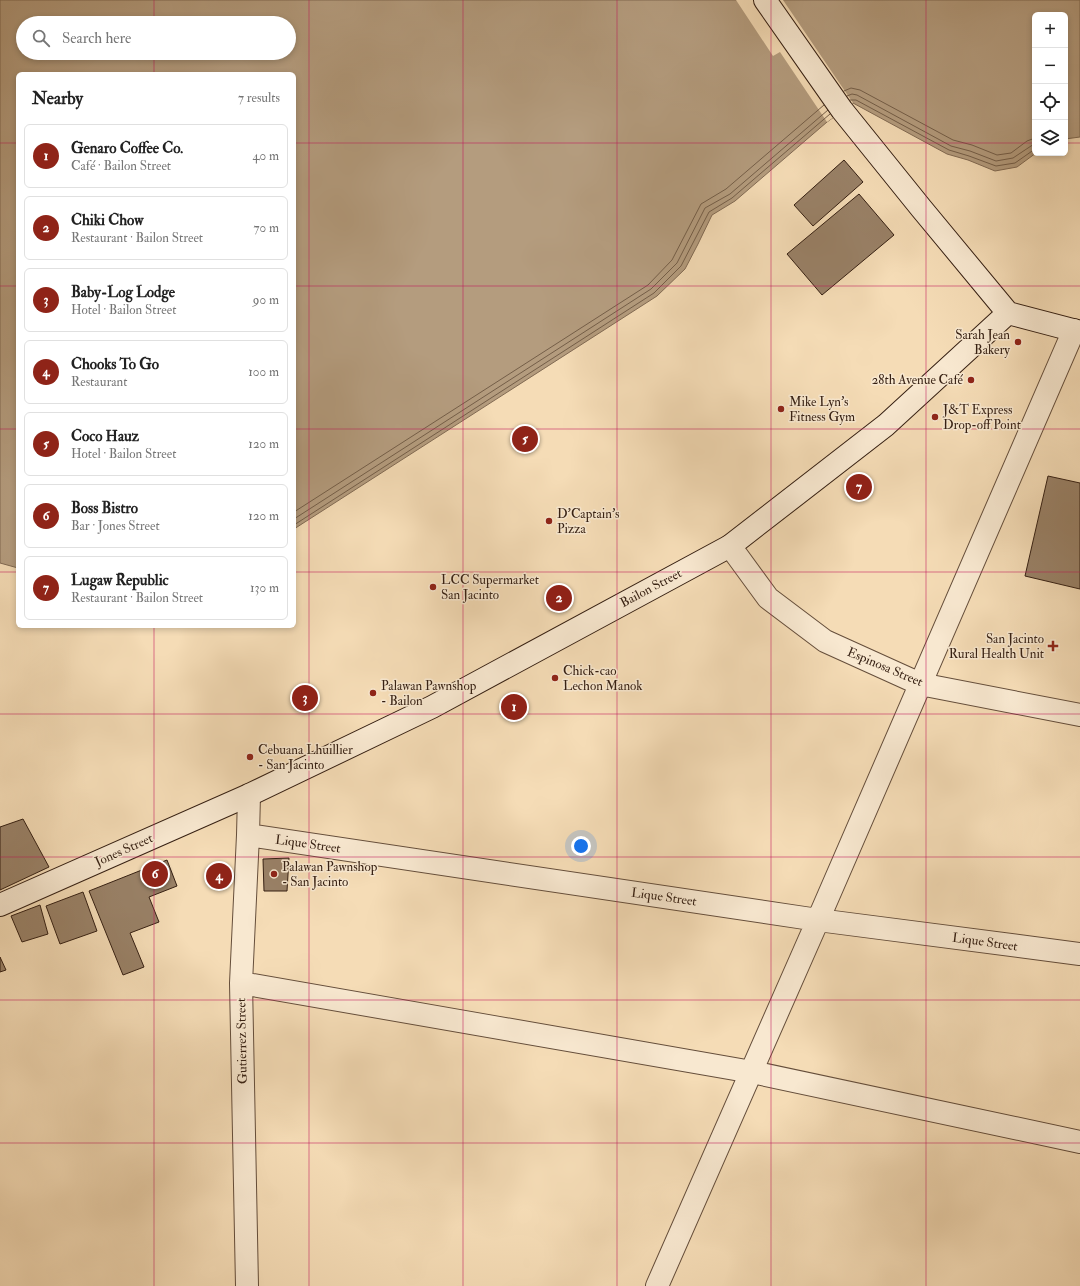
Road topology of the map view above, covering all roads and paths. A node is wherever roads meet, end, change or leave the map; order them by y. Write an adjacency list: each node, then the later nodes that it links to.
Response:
1 (765, 0): 2 (street)
2 (1008, 313): 3 (street); 4 (street, Bailon Street)
3 (1077, 331): 5 (street)
4 (730, 546): 5 (street, Espinosa Street); 7 (street, Bailon Street)
5 (920, 684): 6 (street, Espinosa Street); 10 (street)
6 (1080, 715)
7 (249, 795): 8 (street, Gutierrez Street); 9 (street, Jones Street)
8 (248, 835): 10 (street, Lique Street); 12 (street, Gutierrez Street)
9 (0, 905)
10 (818, 920): 11 (street, Lique Street); 13 (street)
11 (1080, 954)
12 (241, 983): 13 (street); 15 (street, Gutierrez Street)
13 (752, 1072): 14 (street); 16 (street)
14 (1080, 1142)
15 (247, 1286)
16 (657, 1286)

